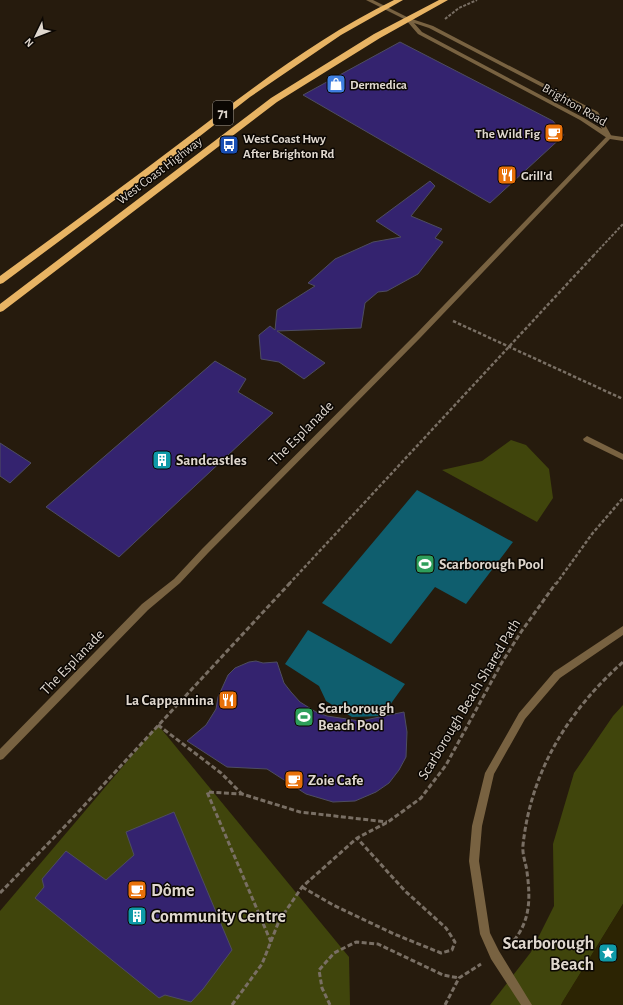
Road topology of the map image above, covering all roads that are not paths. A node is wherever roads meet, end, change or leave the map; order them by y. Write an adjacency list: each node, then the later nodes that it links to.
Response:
1 (369, 0): 4 (street, Brighton Road)
2 (399, 0): 4 (highway, West Coast Highway / 71)
3 (444, 0): 5 (highway, West Coast Highway / 71)
4 (384, 7): 5 (street, Brighton Road); 8 (highway, West Coast Highway / 71)
5 (407, 19): 6 (street, Brighton Road); 6 (street, Brighton Road); 9 (highway, West Coast Highway / 71)
6 (609, 137): 7 (street); 13 (street, The Esplanade)
7 (623, 139)
8 (0, 281)
9 (0, 309)
10 (587, 439): 11 (street)
11 (623, 456)
12 (623, 630): 14 (street)
13 (0, 756)
14 (527, 1005)

